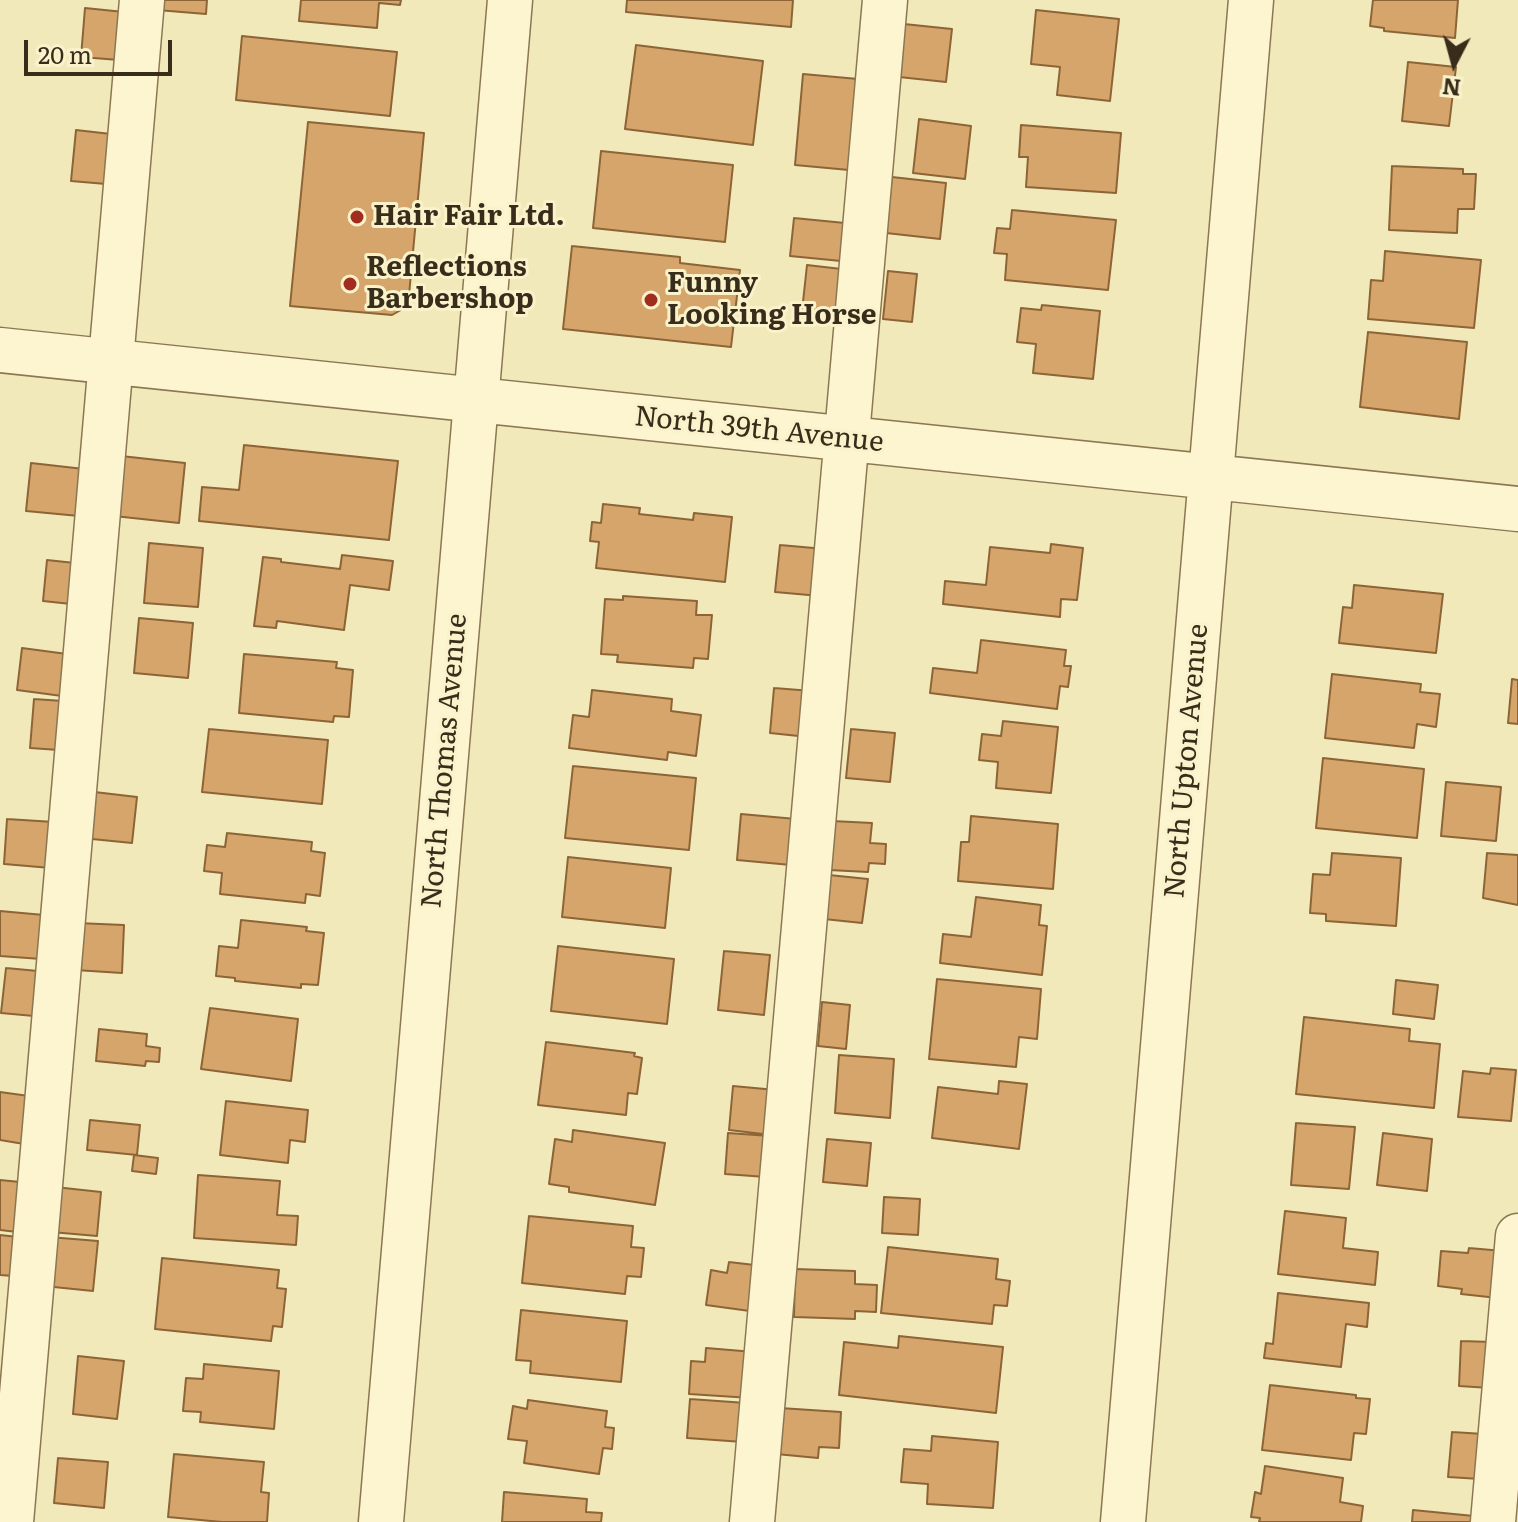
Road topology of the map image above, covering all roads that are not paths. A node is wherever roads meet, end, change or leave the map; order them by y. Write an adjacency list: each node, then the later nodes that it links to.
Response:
1 (142, 0): 6 (street)
2 (510, 0): 7 (street, North Thomas Avenue)
3 (885, 0): 8 (street)
4 (1251, 0): 9 (street, North Upton Avenue)
5 (0, 350): 6 (street, North 39th Avenue)
6 (110, 361): 7 (street, North 39th Avenue); 12 (street)
7 (475, 400): 8 (street, North 39th Avenue); 13 (street, North Thomas Avenue)
8 (847, 439): 9 (street, North 39th Avenue); 14 (street)
9 (1210, 477): 10 (street, North 39th Avenue); 15 (street, North Upton Avenue)
10 (1518, 509)
11 (1518, 1236): 16 (street)
12 (11, 1522)
13 (381, 1522)
14 (752, 1522)
15 (1123, 1522)
16 (1493, 1522)

